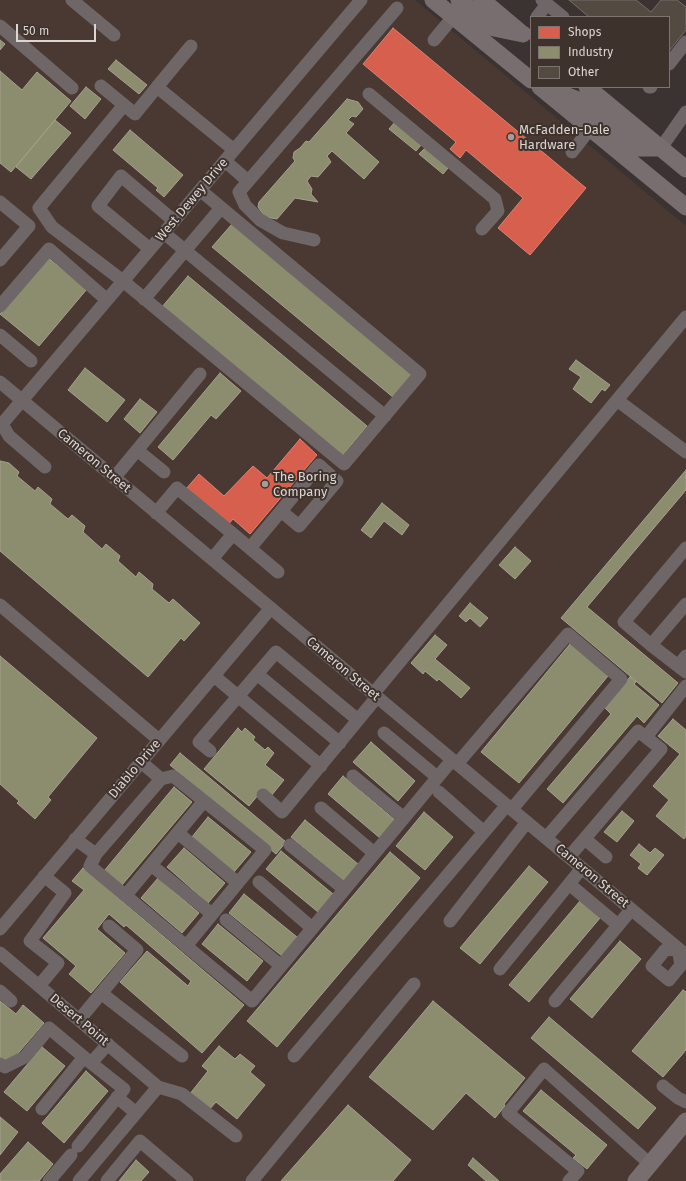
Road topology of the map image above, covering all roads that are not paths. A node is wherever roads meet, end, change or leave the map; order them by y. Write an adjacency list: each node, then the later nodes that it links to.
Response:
1 (72, 0): 13 (street)
2 (361, 0): 30 (street, West Dewey Drive)
3 (433, 0): 10 (main road)
4 (459, 0): 12 (main road)
5 (482, 0): 12 (main road)
6 (545, 2): 8 (street); 9 (street)
7 (397, 8): 34 (street)
8 (538, 16)
9 (562, 16)
10 (453, 17): 14 (street); 18 (main road)
11 (0, 26): 20 (street)
12 (528, 33)
13 (114, 35)
14 (434, 40)
15 (686, 42): 17 (street)
16 (191, 46): 21 (street)
17 (670, 63)
18 (530, 79)
19 (101, 86): 26 (street)
20 (72, 88)
21 (158, 88): 26 (street); 30 (street)
22 (541, 88): 28 (main road)
23 (547, 88): 29 (main road)
24 (588, 88): 29 (main road)
25 (369, 94): 40 (street)
26 (124, 105): 46 (street)
27 (686, 112): 29 (street)
28 (590, 129): 31 (street); 37 (main road)
29 (661, 148): 33 (main road)
30 (234, 150): 32 (street, West Dewey Drive)
31 (572, 152)
32 (225, 161): 34 (street); 35 (street, West Dewey Drive)
33 (686, 169)
34 (248, 181): 42 (street)
35 (200, 190): 38 (street); 39 (street, West Dewey Drive)
36 (0, 202): 45 (street)
37 (686, 207)
38 (221, 208): 44 (street); 57 (street)
39 (174, 221): 41 (street, West Dewey Drive); 43 (street)
40 (482, 229)
41 (164, 233): 43 (street, West Dewey Drive); 44 (street)
42 (314, 240)
43 (150, 249): 46 (street, West Dewey Drive)
44 (185, 250): 47 (street); 57 (street)
45 (0, 260)
46 (123, 281): 47 (street); 48 (street, West Dewey Drive)
47 (144, 299): 57 (street)
48 (107, 300): 49 (street); 56 (street, West Dewey Drive)
49 (0, 306)
50 (686, 317): 55 (street)
51 (0, 335): 52 (street)
52 (31, 361)
53 (200, 374): 59 (street)
54 (0, 382): 56 (street, Cameron Street)
55 (617, 400): 60 (street); 79 (street)
56 (22, 401): 58 (street, West Dewey Drive); 63 (street, Cameron Street)
57 (385, 416)
58 (1, 423): 61 (street)
59 (137, 450): 62 (street); 63 (street)
60 (686, 452)
61 (45, 467)
62 (164, 472)
63 (114, 478): 65 (street, Cameron Street)
64 (281, 511): 64 (street); 67 (street)
65 (156, 513): 66 (street); 69 (street, Cameron Street)
66 (233, 534): 67 (street); 69 (street)
67 (250, 548): 70 (street)
68 (686, 548): 74 (street)
69 (212, 559): 73 (street, Cameron Street)
70 (278, 572)
71 (686, 604): 74 (street)
72 (0, 605): 84 (street)
73 (271, 608): 77 (street, Diablo Drive); 79 (street, Cameron Street)
74 (651, 645): 75 (street)
75 (683, 665)
76 (257, 674): 80 (street); 81 (street); 85 (street)
77 (214, 676): 80 (street); 84 (street, Diablo Drive)
78 (686, 686): 83 (street)
79 (375, 695): 81 (street); 88 (street, Cameron Street)
80 (238, 696): 86 (street); 89 (street)
81 (358, 720): 85 (street)
82 (384, 733): 91 (street)
83 (646, 737): 102 (street); 103 (street)
84 (159, 740): 87 (street, Diablo Drive)
85 (340, 743): 89 (street)
86 (210, 751)
87 (140, 762): 92 (street); 104 (street, Diablo Drive)
88 (455, 762): 91 (street); 96 (street, Cameron Street); 96 (street)
89 (321, 766): 94 (street)
90 (353, 776): 98 (street)
91 (438, 777): 98 (street)
92 (161, 779): 95 (street); 107 (street)
93 (439, 792): 100 (street)
94 (263, 795)
95 (204, 801): 101 (street); 114 (street)
96 (509, 807): 99 (street, Cameron Street); 100 (street)
97 (321, 808): 106 (street)
98 (404, 818): 106 (street)
99 (527, 822): 102 (street, Cameron Street); 121 (street)
100 (484, 832): 140 (street)
101 (178, 833): 110 (street); 114 (street)
102 (546, 838): 108 (street, Cameron Street)
103 (585, 839): 108 (street); 109 (street)
104 (76, 840): 107 (street); 112 (street, Diablo Drive)
105 (290, 844): 116 (street)
106 (374, 853): 116 (street)
107 (96, 854): 117 (street)
108 (569, 857): 111 (street, Cameron Street)
109 (606, 857)
110 (151, 865): 117 (street); 119 (street)
111 (582, 868): 115 (street); 118 (street, Cameron Street)
112 (44, 876): 125 (street, Diablo Drive); 132 (street)
113 (259, 882): 124 (street)
114 (238, 883): 119 (street)
115 (569, 884): 122 (street); 130 (street)
116 (344, 889): 124 (street)
117 (126, 895): 126 (street)
118 (631, 910): 122 (street); 127 (street, Cameron Street)
119 (212, 914): 126 (street)
120 (226, 920): 129 (street)
121 (450, 921)
122 (618, 925): 136 (street)
123 (109, 926): 134 (street)
124 (312, 928): 129 (street)
125 (0, 929)
126 (187, 945): 129 (street)
127 (682, 952): 127 (street)
128 (0, 953): 132 (street, Desert Point)
129 (280, 965)
130 (500, 969)
131 (414, 984): 157 (street)
132 (39, 986): 137 (street, Desert Point)
133 (0, 991): 135 (street)
134 (101, 993): 137 (street); 139 (street)
135 (12, 1001)
136 (555, 1001)
137 (79, 1020): 138 (street, Desert Point)
138 (108, 1044): 141 (street); 144 (street, Desert Point)
139 (182, 1056)
140 (294, 1056)
141 (88, 1060): 142 (street); 145 (street); 147 (street)
142 (0, 1064)
143 (663, 1086): 146 (street)
144 (158, 1087): 148 (street); 150 (street)
145 (117, 1097): 148 (street); 151 (street)
146 (686, 1102)
147 (42, 1109)
148 (136, 1113): 153 (street)
149 (686, 1121): 152 (main road)
150 (236, 1136)
151 (71, 1154): 153 (street); 154 (street)
152 (650, 1164): 158 (street); 159 (main road)
153 (81, 1179)
154 (49, 1181)
155 (107, 1181): 156 (street)
156 (187, 1181)
157 (252, 1181)
158 (569, 1181)
159 (636, 1181)

